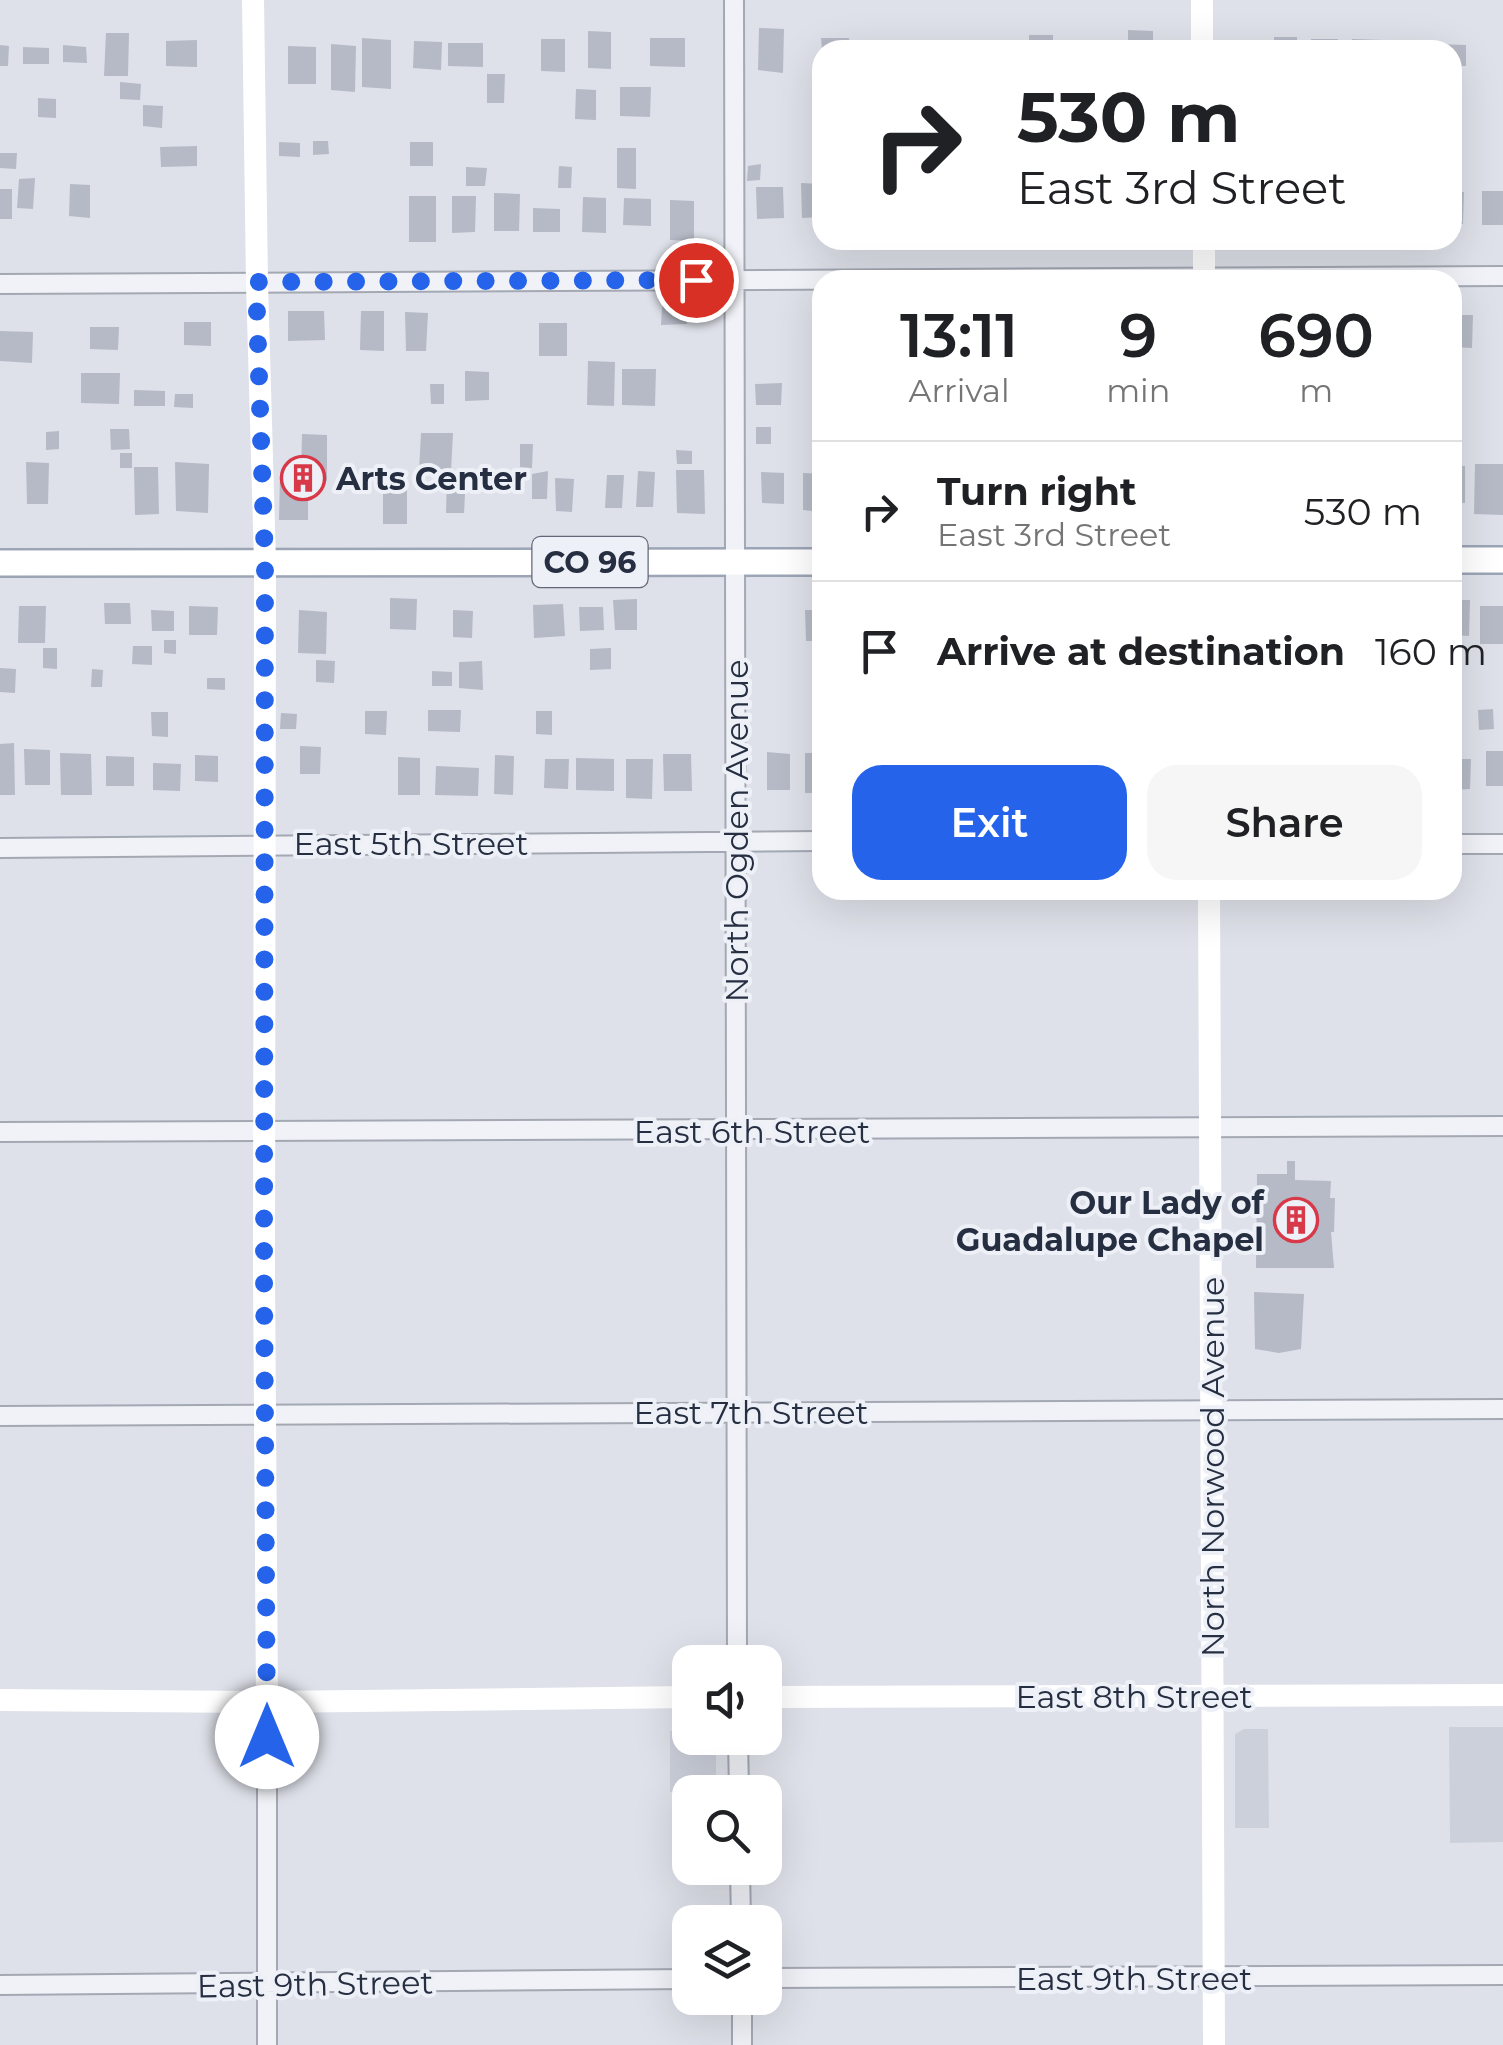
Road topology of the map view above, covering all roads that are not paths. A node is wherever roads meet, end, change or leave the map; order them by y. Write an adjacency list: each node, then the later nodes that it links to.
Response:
1 (254, 0): 9 (street)
2 (734, 0): 7 (street, North Ogden Avenue)
3 (1202, 0): 4 (street)
4 (1202, 40)
5 (1462, 276): 6 (street)
6 (1503, 276)
7 (736, 280): 8 (street); 9 (street); 14 (street, North Ogden Avenue)
8 (812, 280)
9 (256, 282): 10 (street); 13 (street)
10 (0, 284)
11 (1462, 560): 12 (main road)
12 (1503, 560)
13 (265, 562): 14 (main road, CO 96); 16 (main road, CO 96); 19 (street)
14 (736, 562): 15 (main road, CO 96); 17 (street, North Ogden Avenue)
15 (812, 562)
16 (0, 564)
17 (734, 840): 18 (street, East 5th Street); 19 (street, East 5th Street); 26 (street, North Ogden Avenue)
18 (812, 841)
19 (264, 844): 22 (street, East 5th Street); 28 (street)
20 (1462, 844): 21 (street)
21 (1503, 844)
22 (0, 848)
23 (1209, 900): 25 (street, North Norwood Avenue)
24 (1503, 1126): 25 (street, East 6th Street)
25 (1211, 1128): 26 (street, East 6th Street); 30 (street, North Norwood Avenue)
26 (738, 1131): 28 (street, East 6th Street); 31 (street, North Ogden Avenue)
27 (0, 1132): 28 (street, East 6th Street)
28 (266, 1133): 33 (street)
29 (1503, 1409): 30 (street, East 7th Street)
30 (1212, 1410): 31 (street, East 7th Street); 35 (street, North Norwood Avenue)
31 (738, 1412): 33 (street, East 7th Street); 34 (street, North Ogden Avenue)
32 (0, 1416): 33 (street, East 7th Street)
33 (266, 1416): 40 (street)
34 (738, 1645)
35 (1213, 1695): 36 (street, East 8th Street); 38 (street, East 8th Street); 43 (street, North Norwood Avenue)
36 (1503, 1695)
37 (672, 1697): 40 (street)
38 (782, 1697)
39 (0, 1700): 40 (street)
40 (267, 1702): 46 (street)
41 (1503, 1976): 43 (street, East 9th Street)
42 (782, 1978): 43 (street, East 9th Street)
43 (1214, 1978): 50 (street, North Norwood Avenue)
44 (672, 1979): 46 (street, East 9th Street)
45 (0, 1985): 46 (street, East 9th Street)
46 (268, 1985): 48 (street)
47 (742, 2015): 49 (street)
48 (267, 2045)
49 (742, 2045)
50 (1214, 2045)

